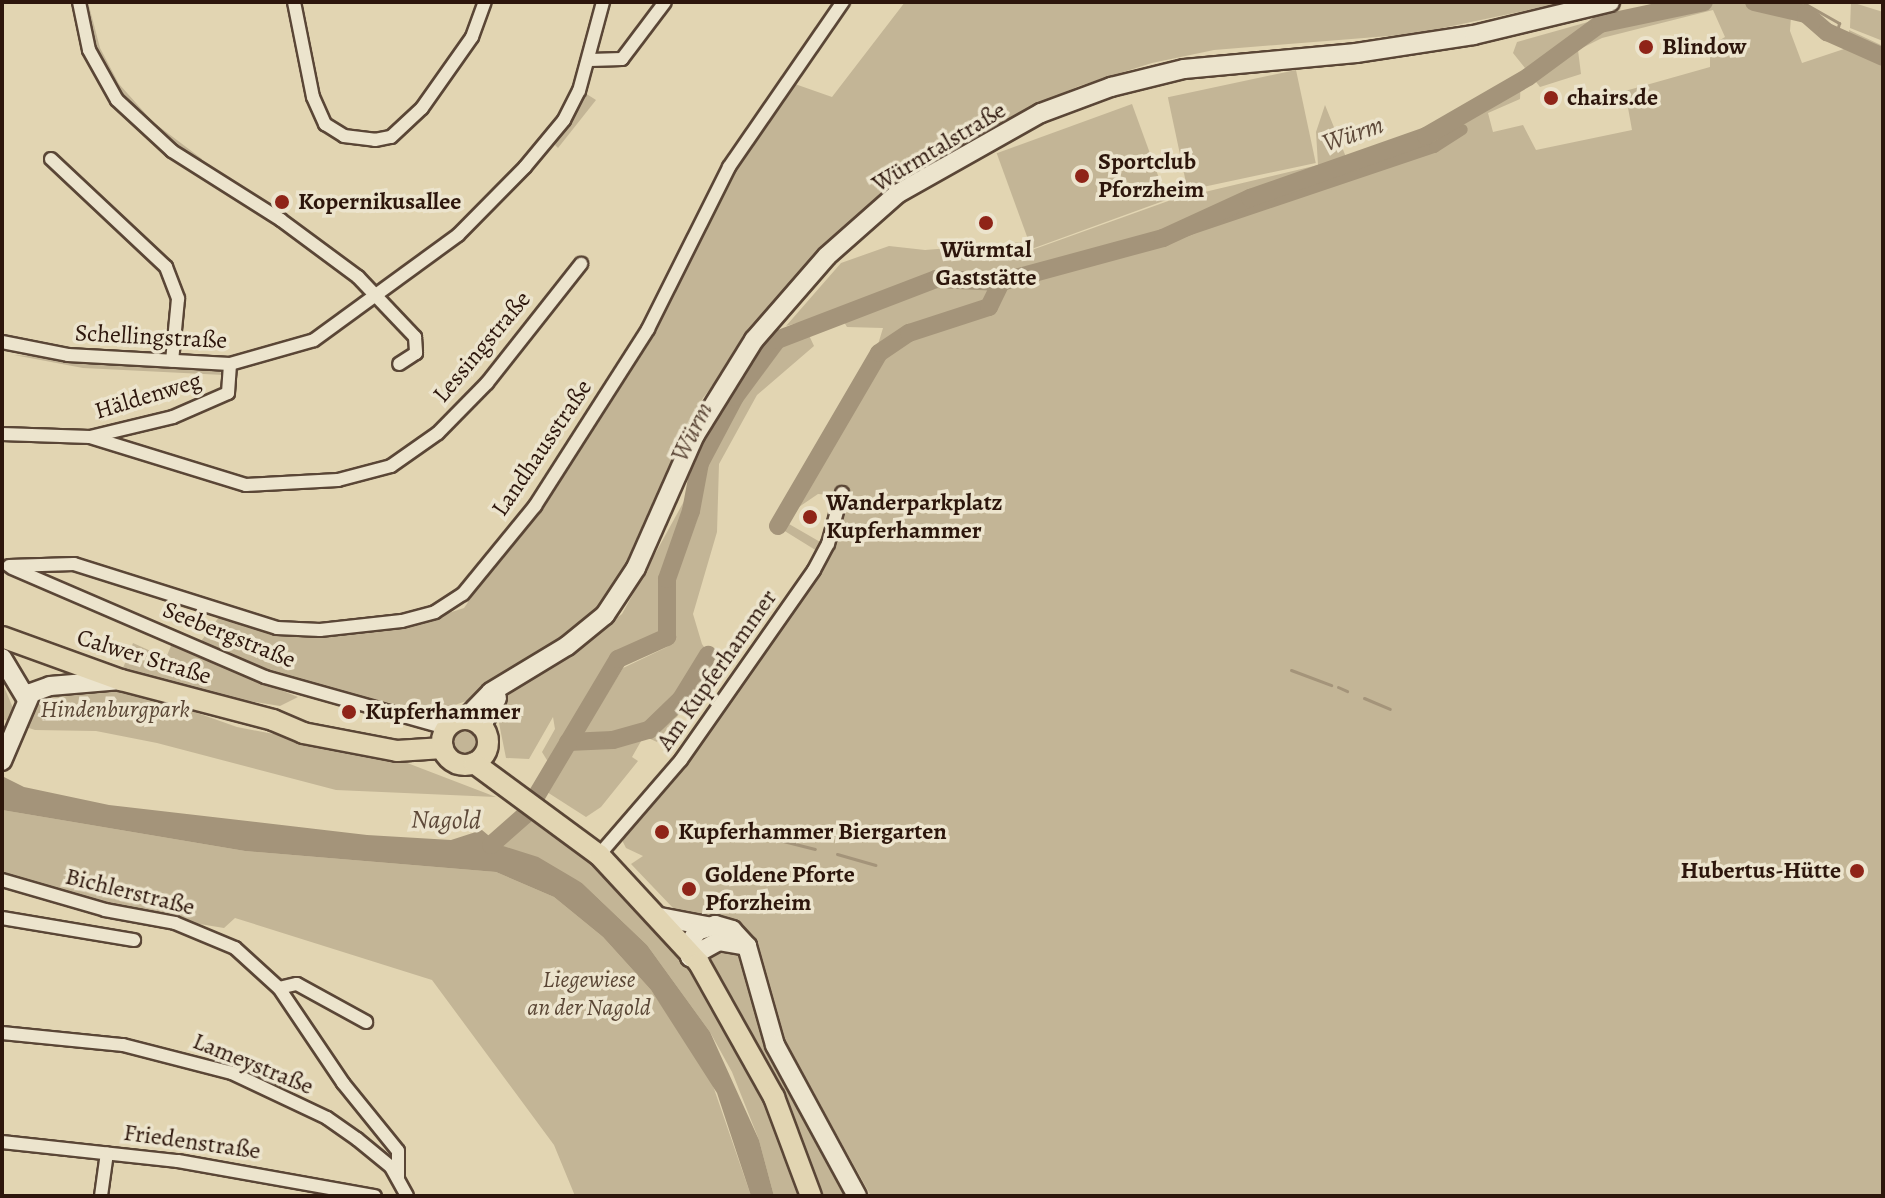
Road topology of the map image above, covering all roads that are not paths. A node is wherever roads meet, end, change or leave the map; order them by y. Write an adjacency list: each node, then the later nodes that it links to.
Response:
1 (79, 2): 11 (street)
2 (294, 2): 3 (street)
3 (485, 2)
4 (603, 2): 8 (street, Schellingstraße)
5 (665, 2): 8 (street)
6 (843, 2): 19 (street, Landhausstraße)
7 (1610, 2): 25 (main road, Würmtalstraße)
8 (590, 60): 11 (street, Schellingstraße)
9 (51, 159): 13 (street)
10 (581, 264): 17 (street, Lessingstraße)
11 (378, 297): 14 (street, Schellingstraße); 15 (street)
12 (2, 342): 13 (street, Schellingstraße)
13 (172, 361): 14 (street, Schellingstraße)
14 (230, 364): 17 (street, Häldenweg)
15 (399, 364)
16 (2, 434): 17 (street, Häldenweg)
17 (90, 437)
18 (842, 493): 31 (street, Am Kupferhammer)
19 (5, 565): 26 (street, Seebergstraße)
20 (2, 637): 22 (main road, Calwer Straße)
21 (2, 658): 23 (main road)
22 (121, 680): 23 (main road); 24 (main road, Calwer Straße)
23 (23, 703): 29 (main road)
24 (273, 720): 26 (main road, Calwer Straße); 27 (main road, Calwer Straße)
25 (473, 723): 26 (main road); 28 (main road)
26 (444, 739): 27 (main road, Calwer Straße); 28 (main road)
27 (397, 751): 30 (main road)
28 (479, 759): 30 (main road)
29 (2, 761)
30 (511, 790): 31 (main road)
31 (599, 855): 33 (main road)
32 (2, 880): 39 (street, Bichlerstraße)
33 (660, 917): 35 (main road); 38 (main road)
34 (2, 918): 36 (street, Bichlerstraße)
35 (707, 926): 37 (main road); 38 (main road)
36 (134, 940)
37 (747, 946): 38 (main road); 49 (main road)
38 (690, 957): 48 (main road)
39 (279, 988): 40 (street); 44 (street, Bichlerstraße)
40 (366, 1022)
41 (2, 1033): 44 (street, Lameystraße)
42 (2, 1142): 43 (street, Friedenstraße)
43 (107, 1153): 45 (street); 46 (street, Friedenstraße)
44 (398, 1178): 47 (street, Lameystraße)
45 (101, 1196)
46 (375, 1196)
47 (407, 1196)
48 (811, 1196)
49 (857, 1196)

